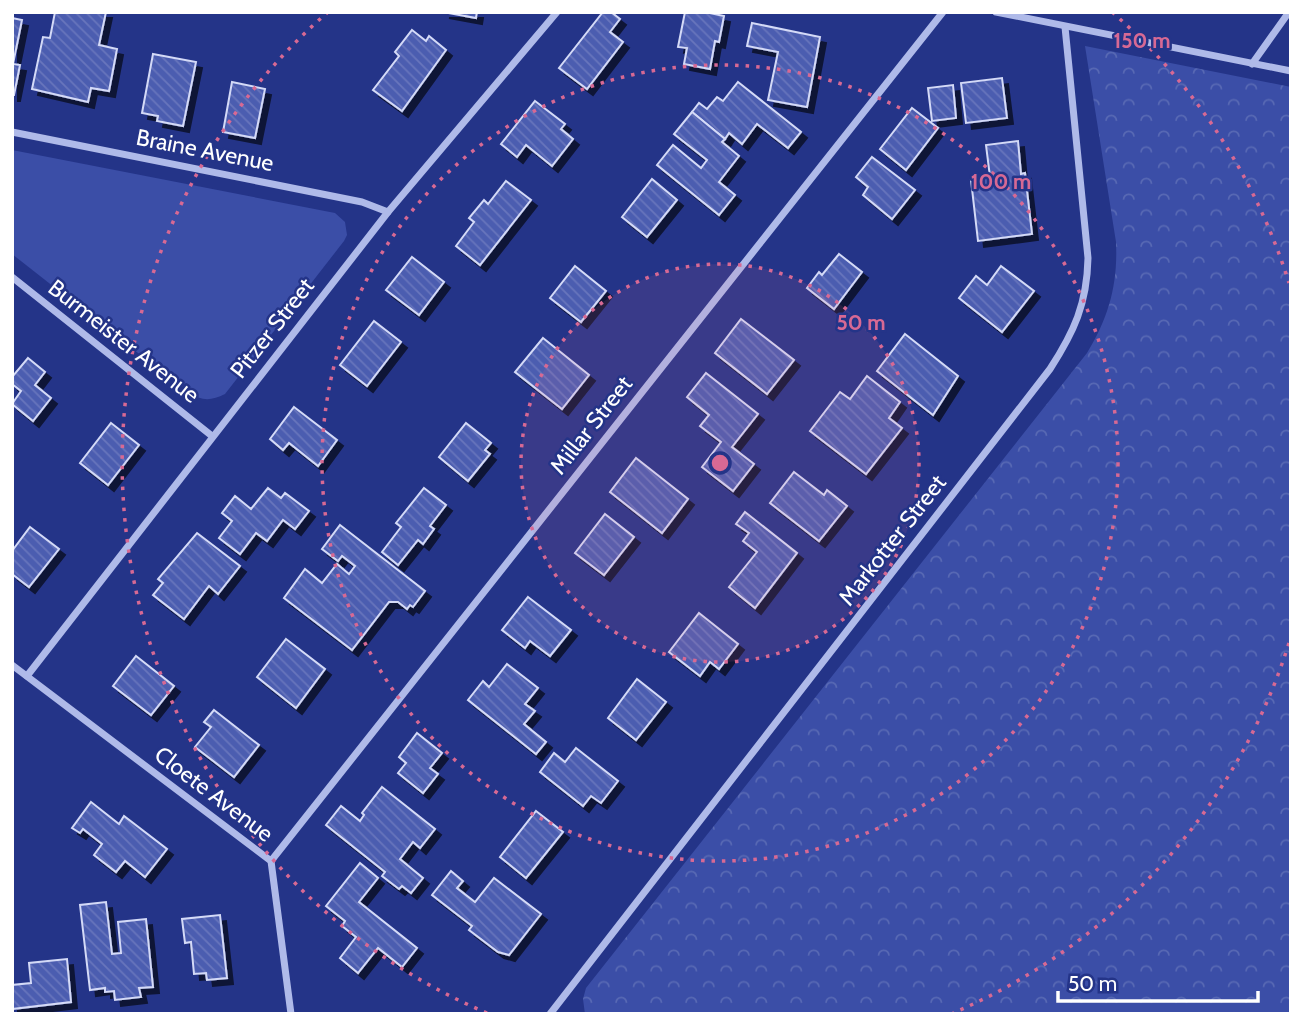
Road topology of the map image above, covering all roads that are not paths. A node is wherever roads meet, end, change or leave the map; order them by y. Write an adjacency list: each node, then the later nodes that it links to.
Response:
1 (557, 12): 9 (street, Pitzer Street)
2 (943, 12): 14 (street, Millar Street)
3 (996, 12): 5 (street)
4 (1289, 12): 6 (street)
5 (1066, 27): 6 (street); 16 (street, Markotter Street)
6 (1252, 64): 7 (street)
7 (1291, 71)
8 (12, 132): 9 (street, Braine Avenue)
9 (388, 212): 11 (street, Pitzer Street)
10 (12, 277): 11 (street, Burmeister Avenue)
11 (212, 436): 13 (street, Pitzer Street)
12 (12, 665): 13 (street, Cloete Avenue)
13 (27, 676): 14 (street, Cloete Avenue)
14 (271, 861): 15 (street, Cloete Avenue)
15 (291, 1014)
16 (550, 1014)

